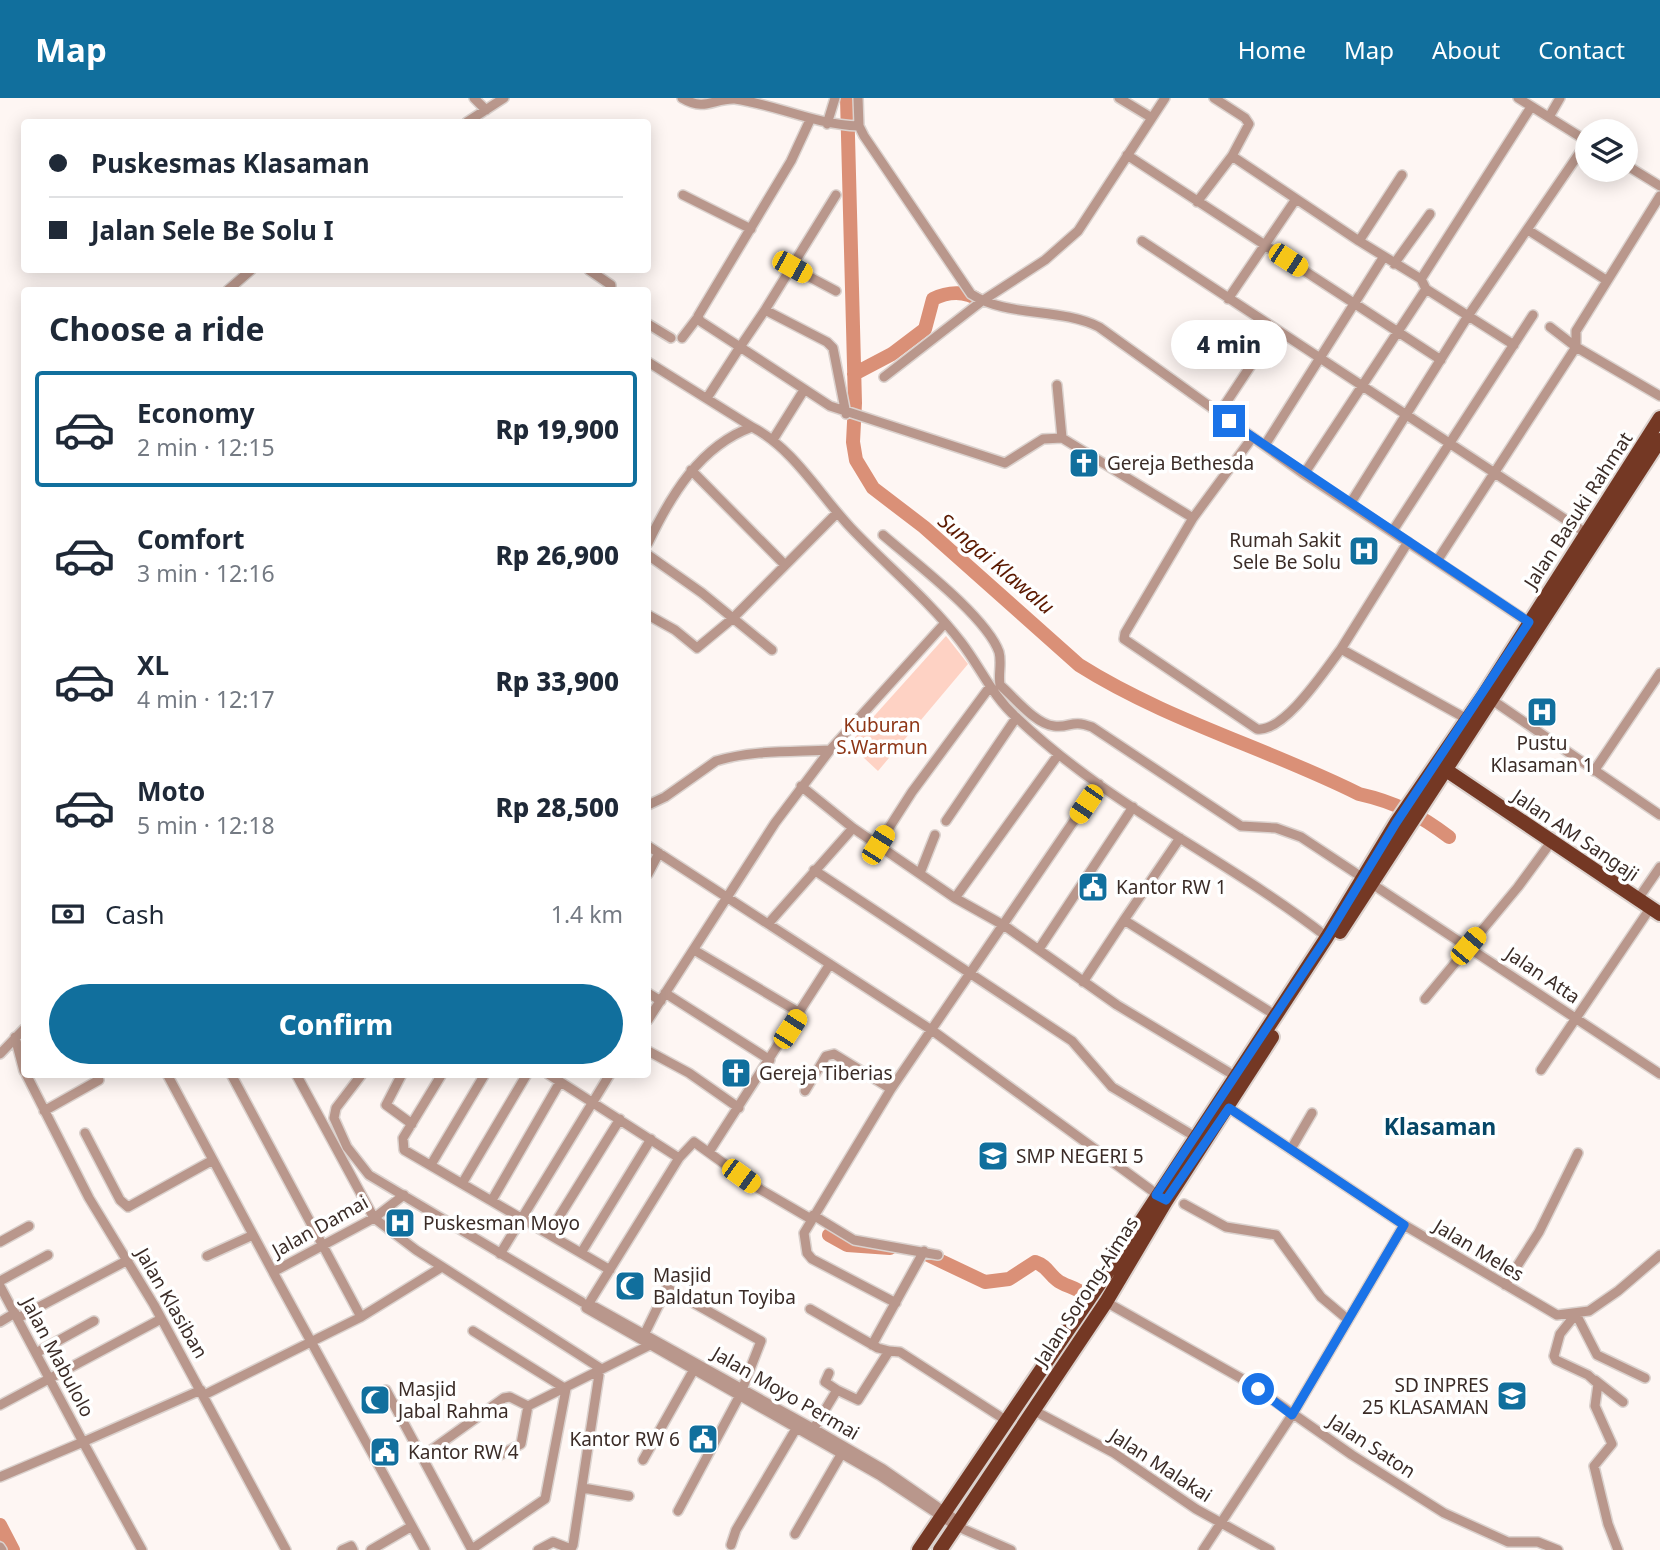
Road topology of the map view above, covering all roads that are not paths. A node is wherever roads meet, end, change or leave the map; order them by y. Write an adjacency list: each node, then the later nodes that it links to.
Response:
1 (476, 98): 12 (street)
2 (504, 98): 12 (street)
3 (682, 98): 16 (street)
4 (835, 98): 17 (street)
5 (858, 98): 18 (street)
6 (1119, 98): 14 (street)
7 (1165, 98): 14 (street)
8 (1214, 98): 21 (street)
9 (1518, 98): 11 (street)
10 (1560, 98): 13 (street)
11 (1531, 107): 13 (street); 42 (street)
12 (486, 110): 15 (street)
13 (1549, 117): 19 (street)
14 (1152, 118): 20 (street)
15 (472, 119)
16 (810, 120): 17 (street); 32 (street)
17 (827, 124): 18 (street)
18 (850, 126): 49 (street)
19 (1575, 133)
20 (1127, 155): 30 (street); 49 (street)
21 (1232, 156): 29 (street); 30 (street)
22 (1575, 159): 33 (street)
23 (1638, 172): 25 (street)
24 (1402, 175): 35 (street)
25 (1660, 186)
26 (683, 195): 32 (street)
27 (836, 195): 39 (street)
28 (1660, 196): 43 (street)
29 (1296, 199): 35 (street); 36 (street)
30 (1197, 202): 36 (street)
31 (1430, 215): 38 (street)
32 (751, 229): 54 (street)
33 (1528, 230): 43 (street); 53 (street)
34 (1142, 241): 48 (street)
35 (1359, 241): 37 (street)
36 (1266, 245): 48 (street); 50 (street)
37 (1383, 258): 38 (street); 50 (street)
38 (1394, 264): 42 (street)
39 (792, 267): 47 (street); 51 (street)
40 (248, 273): 44 (street)
41 (594, 273): 45 (street)
42 (1421, 279): 46 (street)
43 (1606, 280): 63 (street)
44 (231, 287)
45 (611, 287)
46 (1426, 289): 53 (street); 58 (street)
47 (836, 291)
48 (1228, 299): 57 (street)
49 (982, 301): 67 (street); 73 (street)
50 (1354, 303): 58 (street); 64 (street)
51 (765, 310): 62 (street); 75 (street)
52 (1533, 314): 61 (street)
53 (1468, 316): 61 (street); 65 (street)
54 (698, 317): 60 (street); 62 (street)
55 (651, 326): 59 (street)
56 (1550, 327): 63 (street)
57 (1275, 329): 64 (street); 73 (street)
58 (1399, 331): 65 (street); 68 (street)
59 (671, 338)
60 (682, 338)
61 (1514, 345): 82 (street)
62 (740, 347): 70 (street); 72 (street)
63 (1576, 347): 71 (street); 85 (street)
64 (1319, 356): 68 (street); 83 (street)
65 (1441, 360): 74 (street)
66 (651, 364): 72 (street)
67 (884, 377)
68 (1363, 384): 74 (street); 86 (street)
69 (1057, 385): 79 (street)
70 (804, 390): 75 (street); 78 (street)
71 (1660, 396)
72 (707, 398): 77 (street)
73 (1220, 412): 80 (street)
74 (1406, 414): 82 (street); 87 (street)
75 (850, 415): 79 (street)
76 (1660, 418): 91 (highway, Jalan Basuki Rahmat)
77 (752, 427): 78 (street); 84 (street)
78 (774, 438): 88 (street)
79 (1062, 438): 89 (street)
80 (1252, 438): 83 (street); 89 (street)
81 (1660, 440): 101 (highway, Jalan Basuki Rahmat)
82 (1450, 443): 85 (street); 90 (street)
83 (1265, 445): 86 (street)
84 (691, 470): 93 (street); 97 (street)
85 (1494, 473): 91 (street); 96 (street)
86 (1304, 474): 87 (street)
87 (1350, 504): 90 (street)
88 (837, 513): 97 (street); 100 (street)
89 (1193, 518): 102 (street)
90 (1392, 532): 94 (street)
91 (1586, 533): 101 (highway, Jalan Basuki Rahmat)
92 (883, 534): 131 (street, Jalan Atta)
93 (651, 536)
94 (1408, 542): 96 (street); 102 (street)
95 (651, 557): 99 (street)
96 (1437, 561): 101 (street)
97 (785, 565): 99 (street)
98 (651, 617): 99 (street)
99 (732, 619): 103 (street)
100 (945, 623): 105 (street); 109 (street)
101 (1533, 625): 106 (highway, Jalan Basuki Rahmat); 108 (highway, Jalan Basuki Rahmat)
102 (1341, 649): 108 (street)
103 (772, 650)
104 (1660, 673): 112 (street)
105 (989, 688): 107 (street); 124 (street)
106 (1492, 700): 111 (highway, Jalan Basuki Rahmat); 112 (street)
107 (1016, 718): 110 (street); 119 (street)
108 (1467, 719): 111 (highway, Jalan Basuki Rahmat)
109 (830, 750): 114 (street); 116 (street)
110 (1058, 755): 113 (street); 133 (street)
111 (1442, 767): 115 (highway, Jalan Basuki Rahmat); 123 (highway, Jalan AM Sangaji)
112 (1594, 772): 118 (street)
113 (1099, 784): 117 (street); 138 (street)
114 (801, 786): 120 (street); 132 (street)
115 (1417, 802): 131 (highway, Jalan Sorong-Aimas)
116 (651, 803)
117 (1133, 807): 122 (street); 141 (street)
118 (1660, 815)
119 (946, 821)
120 (853, 828): 124 (street); 129 (street)
121 (935, 835): 130 (street)
122 (1180, 838): 136 (street); 139 (street)
123 (1551, 842): 134 (highway, Jalan AM Sangaji); 140 (street)
124 (878, 845): 130 (street)
125 (651, 848): 126 (street)
126 (659, 853): 128 (street); 132 (street)
127 (1660, 867): 134 (street)
128 (651, 868)
129 (814, 870): 137 (street); 144 (street)
130 (920, 873): 133 (street)
131 (1367, 879): 139 (highway, Jalan Sorong-Aimas); 140 (street, Jalan Atta); 180 (highway, Jalan Sorong-Aimas)
132 (727, 898): 137 (street); 142 (street)
133 (955, 898): 138 (street)
134 (1638, 899): 135 (highway, Jalan AM Sangaji)
135 (1656, 910): 152 (street)
136 (1124, 920): 145 (street); 151 (street)
137 (768, 924): 143 (street)
138 (1004, 926): 141 (street); 144 (street)
139 (1327, 937): 151 (highway, Jalan Sorong-Aimas)
140 (1468, 946): 148 (street); 152 (street, Jalan Atta)
141 (1039, 949): 145 (street)
142 (694, 950): 147 (street); 149 (street)
143 (830, 964): 149 (street); 153 (street)
144 (973, 973): 153 (street); 187 (street)
145 (1083, 982): 162 (street)
146 (651, 994): 147 (street)
147 (663, 997): 150 (street); 159 (street)
148 (1425, 999)
149 (800, 1013): 159 (street)
150 (651, 1015)
151 (1275, 1015): 162 (highway, Jalan Sorong-Aimas)
152 (1576, 1018): 160 (street); 161 (street, Jalan Atta)
153 (933, 1031): 176 (street); 197 (street)
154 (21, 1032): 155 (street)
155 (15, 1037): 157 (street); 158 (street, Jalan Klasiban)
156 (651, 1053): 179 (street)
157 (0, 1054)
158 (21, 1055)
159 (769, 1060): 179 (street)
160 (1541, 1070)
161 (1660, 1074)
162 (1235, 1076): 187 (highway, Jalan Sorong-Aimas)
163 (29, 1078): 181 (street, Jalan Klasiban)
164 (169, 1078): 194 (street)
165 (233, 1078): 208 (street)
166 (299, 1078): 184 (street)
167 (359, 1078): 184 (street)
168 (400, 1078): 185 (street)
169 (440, 1078): 185 (street)
170 (483, 1078): 193 (street)
171 (525, 1078): 195 (street)
172 (554, 1078): 175 (street)
173 (608, 1078): 178 (street)
174 (99, 1080): 181 (street)
175 (560, 1082): 178 (street); 198 (street)
176 (891, 1089): 177 (street); 201 (street)
177 (805, 1091)
178 (593, 1102): 183 (street); 200 (street)
179 (739, 1108): 190 (street)
180 (1229, 1108): 189 (street, Jalan Meles); 197 (highway, Jalan Sorong-Aimas)
181 (44, 1111): 216 (street, Jalan Klasiban)
182 (1312, 1113): 189 (street)
183 (620, 1119): 188 (street); 205 (street)
184 (328, 1121): 196 (street); 202 (street)
185 (412, 1124): 193 (street)
186 (85, 1133): 194 (street)
187 (1194, 1136): 197 (highway, Jalan Sorong-Aimas)
188 (651, 1139): 192 (street); 209 (street)
189 (1291, 1149): 203 (street, Jalan Meles)
190 (709, 1152): 192 (street); 201 (street)
191 (1578, 1153): 221 (street)
192 (680, 1158): 218 (street)
193 (432, 1163): 195 (street)
194 (215, 1164): 206 (street)
195 (463, 1182): 198 (street)
196 (404, 1195): 202 (street, Jalan Damai); 210 (street)
197 (1161, 1198): 223 (highway, Jalan Sorong-Aimas); 257 (highway, Jalan Sorong-Aimas)
198 (492, 1200): 200 (street)
199 (1184, 1203): 230 (street)
200 (521, 1216): 205 (street); 210 (street)
201 (812, 1217): 211 (street); 224 (street)
202 (374, 1218): 208 (street, Jalan Damai); 217 (street)
203 (1404, 1225): 221 (street, Jalan Meles); 230 (street)
204 (29, 1226): 207 (street)
205 (549, 1233): 209 (street)
206 (253, 1235): 215 (street); 219 (street)
207 (0, 1242)
208 (323, 1245): 219 (street, Jalan Damai); 229 (street)
209 (581, 1253): 218 (street)
210 (500, 1254): 225 (street)
211 (923, 1254): 213 (street); 224 (street)
212 (48, 1255): 220 (street)
213 (939, 1255)
214 (1660, 1255): 227 (street)
215 (208, 1256)
216 (128, 1260): 228 (street); 231 (street, Jalan Klasiban)
217 (442, 1267): 229 (street, Jalan Mabulolo); 242 (street)
218 (610, 1270): 225 (street)
219 (273, 1272): 236 (street, Jalan Damai)
220 (0, 1281)
221 (1505, 1284): 227 (street, Jalan Meles)
222 (0, 1286): 228 (street, Jalan Mabulolo)
223 (1106, 1302): 255 (highway, Jalan Sorong-Aimas); 256 (street, Jalan Saton)
224 (896, 1303): 238 (street)
225 (586, 1305): 235 (street, Jalan Moyo Permai); 237 (street, Jalan Moyo Permai)
226 (810, 1308): 238 (street)
227 (1576, 1314): 244 (street); 246 (street)
228 (17, 1316): 233 (street); 240 (street, Jalan Mabulolo)
229 (361, 1317): 236 (street, Jalan Mabulolo)
230 (1346, 1318): 256 (street)
231 (161, 1319): 245 (street); 250 (street, Jalan Klasiban)
232 (94, 1321): 240 (street)
233 (0, 1322)
234 (473, 1331): 247 (street)
235 (645, 1333): 237 (street, Jalan Moyo Permai); 251 (street)
236 (312, 1342): 250 (street, Jalan Mabulolo); 272 (street, Jalan Damai)
237 (654, 1343): 241 (street, Jalan Moyo Permai); 242 (street)
238 (872, 1345): 239 (street)
239 (889, 1351): 248 (street); 257 (street)
240 (36, 1353): 245 (street, Jalan Mabulolo)
241 (696, 1366): 251 (street, Jalan Moyo Permai); 264 (street)
242 (600, 1368): 247 (street); 266 (street)
243 (829, 1373): 248 (street)
244 (1645, 1378)
245 (50, 1379): 253 (street); 260 (street, Jalan Mabulolo)
246 (1595, 1380): 252 (street); 290 (street)
247 (564, 1387): 254 (street); 276 (street)
248 (836, 1390): 259 (street)
249 (386, 1391): 263 (street)
250 (202, 1392): 260 (street, Jalan Mabulolo); 275 (street, Jalan Klasiban)
251 (741, 1392): 258 (street, Jalan Moyo Permai); 268 (street)
252 (1623, 1402)
253 (0, 1405)
254 (528, 1406): 261 (street); 263 (street)
255 (1033, 1410): 270 (street, Jalan Malakai); 271 (highway, Jalan Sorong-Aimas)
256 (1292, 1415): 270 (street); 289 (street, Jalan Saton)
257 (1007, 1422): 269 (highway, Jalan Sorong-Aimas)
258 (799, 1424): 259 (street, Jalan Moyo Permai); 274 (street)
259 (812, 1432): 262 (street, Jalan Moyo Permai); 269 (street, Jalan Moyo Permai)
260 (83, 1442): 265 (street); 278 (street)
261 (492, 1450)
262 (842, 1453): 269 (street, Jalan Moyo Permai); 273 (street)
263 (423, 1456): 276 (street)
264 (643, 1460)
265 (0, 1478)
266 (583, 1488): 267 (street); 277 (street)
267 (629, 1496)
268 (678, 1511)
269 (943, 1514): 271 (street, Jalan Moyo Permai); 284 (highway, Jalan Sorong-Aimas)
270 (1219, 1523): 287 (street); 288 (street, Jalan Malakai)
271 (960, 1525): 285 (highway, Jalan Sorong-Aimas); 286 (street, Jalan Moyo Permai)
272 (412, 1526): 281 (street); 282 (street, Jalan Damai)
273 (795, 1534)
274 (731, 1545)
275 (282, 1549)
276 (472, 1549)
277 (572, 1549): 283 (street)
278 (142, 1550)
279 (342, 1550): 280 (street)
280 (353, 1550)
281 (370, 1550)
282 (425, 1550)
283 (538, 1550)
284 (919, 1550)
285 (940, 1550)
286 (1011, 1550)
287 (1203, 1550)
288 (1270, 1550)
289 (1558, 1550)
290 (1618, 1550)

